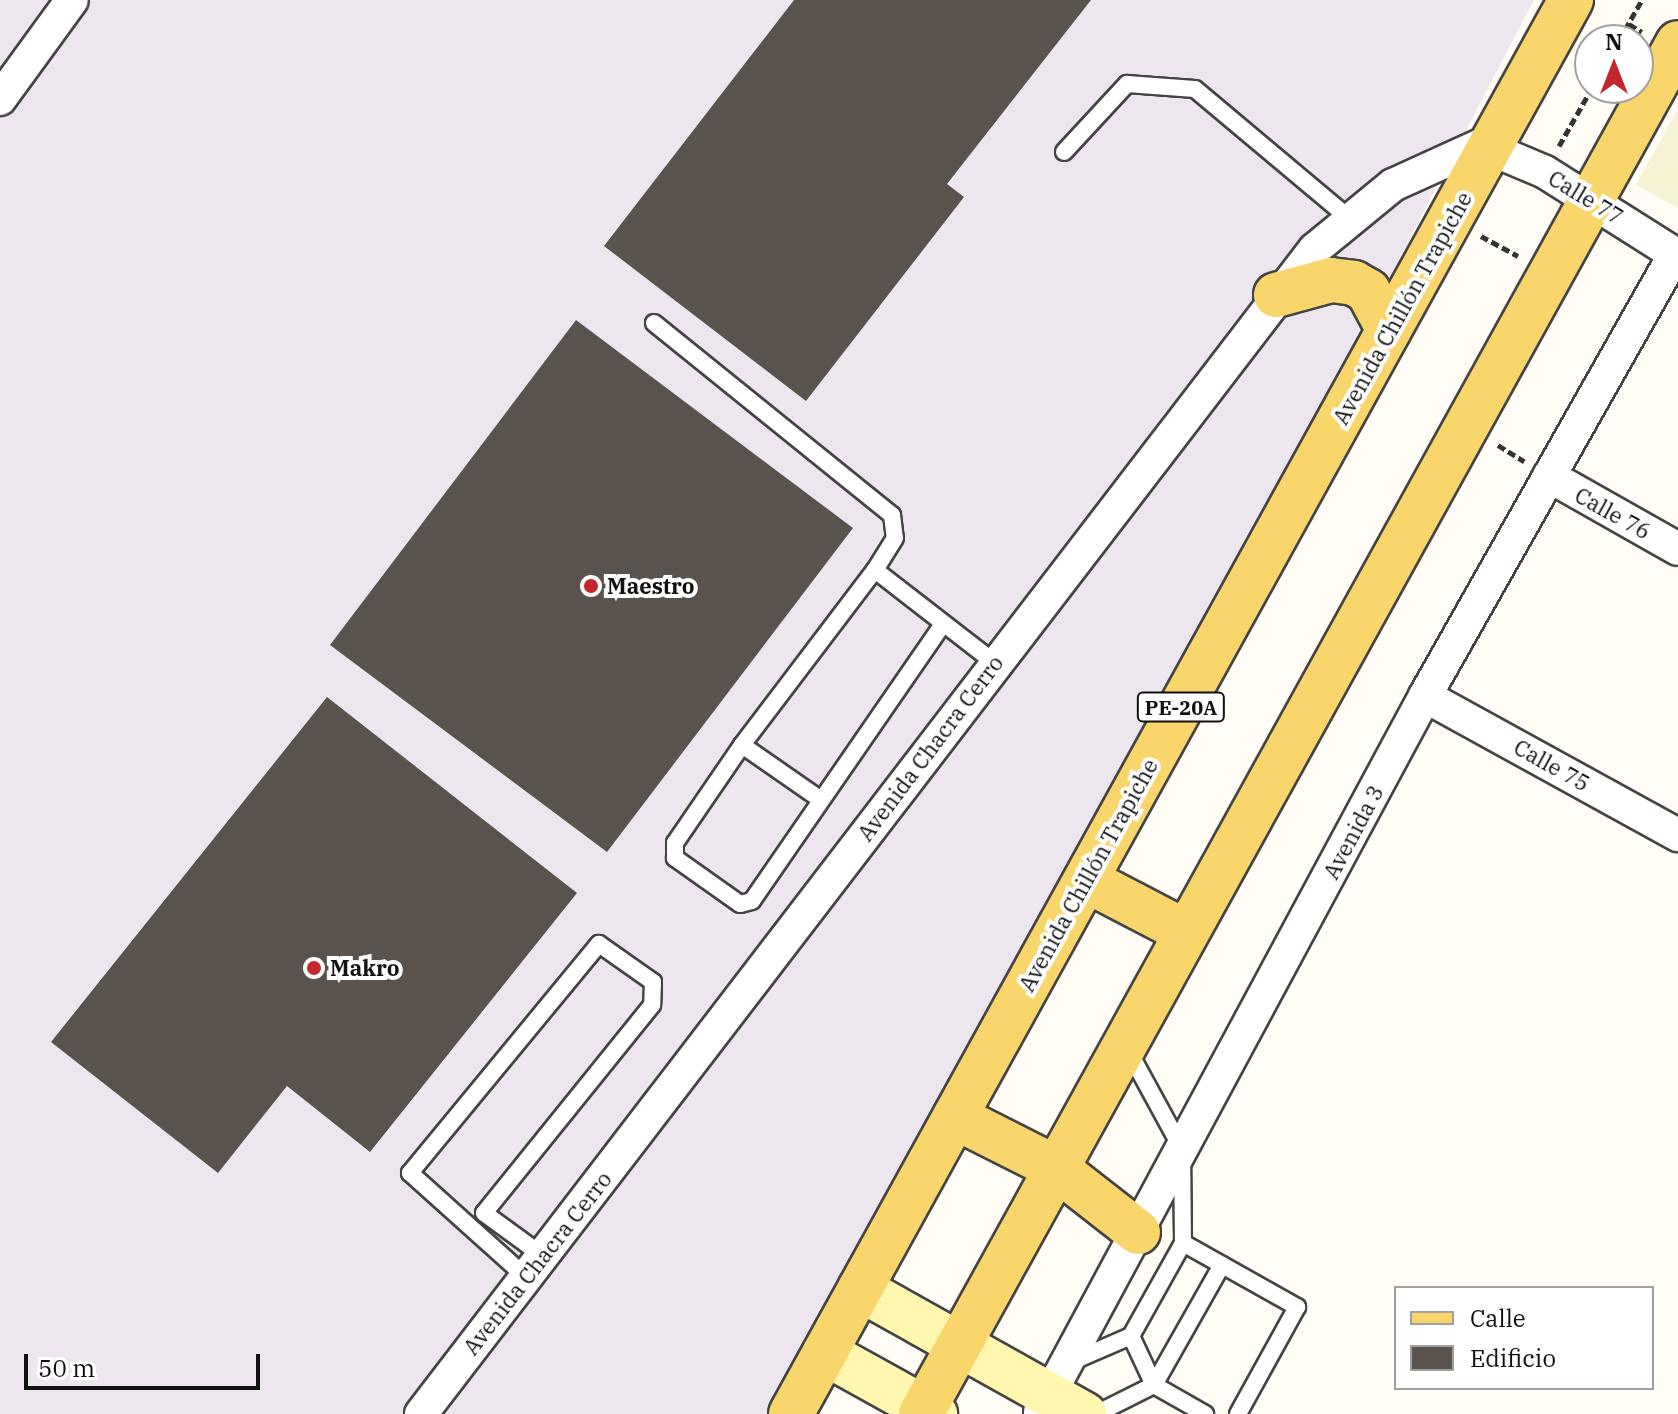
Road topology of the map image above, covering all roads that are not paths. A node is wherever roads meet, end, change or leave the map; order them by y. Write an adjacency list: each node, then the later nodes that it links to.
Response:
1 (72, 0): 4 (street)
2 (1571, 0): 5 (main road, Avenida Chillón Trapiche / PE-20A)
3 (1678, 43): 7 (main road)
4 (0, 99)
5 (1491, 146): 7 (street, Calle 77); 8 (street, Avenida Chacra Cerro); 12 (main road, Avenida Chillón Trapiche / PE-20A)
6 (1064, 152): 8 (lane)
7 (1592, 199): 9 (street, Calle 77); 23 (main road)
8 (1349, 218): 10 (street, Avenida Chacra Cerro)
9 (1676, 255): 13 (street, Avenida 3)
10 (1276, 295): 12 (main road); 17 (street, Avenida Chacra Cerro)
11 (654, 323): 15 (lane)
12 (1389, 330): 22 (main road, Avenida Chillón Trapiche / PE-20A)
13 (1549, 476): 14 (street, Calle 76); 18 (street, Avenida 3)
14 (1678, 549)
15 (875, 570): 16 (lane); 19 (lane)
16 (943, 624): 17 (lane); 20 (lane)
17 (995, 663): 33 (street, Avenida Chacra Cerro)
18 (1425, 696): 21 (street, Calle 75); 26 (street, Avenida 3)
19 (742, 745): 20 (lane); 20 (lane)
20 (821, 800)
21 (1678, 835)
22 (1086, 880): 23 (main road); 25 (main road, Avenida Chillón Trapiche / PE-20A)
23 (1186, 932): 24 (main road)
24 (1125, 1044): 26 (lane); 27 (main road)
25 (955, 1117): 27 (main road); 34 (main road, Avenida Chillón Trapiche / PE-20A)
26 (1182, 1149): 30 (street, Avenida 3); 31 (lane)
27 (1056, 1168): 30 (main road); 36 (main road)
28 (484, 1213): 29 (lane); 29 (lane); 33 (lane)
29 (469, 1231): 33 (lane)
30 (1138, 1232): 39 (street, Avenida 3)
31 (1183, 1243): 32 (lane); 35 (lane)
32 (1222, 1265): 38 (lane); 45 (lane)
33 (534, 1267): 41 (street, Avenida Chacra Cerro)
34 (860, 1289): 36 (main road); 37 (main road, Avenida Chillón Trapiche / PE-20A)
35 (1131, 1336): 38 (lane); 39 (lane)
36 (959, 1344): 39 (main road); 40 (main road)
37 (825, 1353): 40 (main road); 42 (main road, Avenida Chillón Trapiche / PE-20A)
38 (1154, 1385): 43 (lane); 44 (lane)
39 (1061, 1396)
40 (926, 1412)
41 (421, 1414)
42 (791, 1414)
43 (1096, 1414)
44 (1205, 1414)
45 (1238, 1414)

